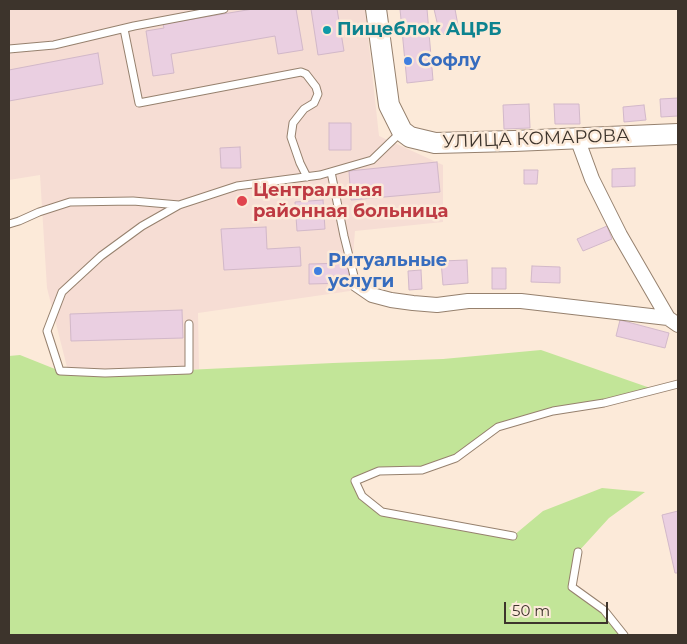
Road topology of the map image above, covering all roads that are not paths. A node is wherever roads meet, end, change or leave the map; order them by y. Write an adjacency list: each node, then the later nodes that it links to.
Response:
1 (224, 9): 3 (lane)
2 (376, 9): 5 (street)
3 (124, 28): 4 (lane); 9 (lane)
4 (9, 49)
5 (402, 131): 7 (street, УЛИЦА КОМАРОВА); 8 (lane)
6 (678, 134): 7 (street, УЛИЦА КОМАРОВА)
7 (577, 138): 13 (street)
8 (331, 172): 9 (lane); 12 (lane)
9 (308, 177): 10 (lane)
10 (179, 205): 11 (lane); 14 (lane)
11 (9, 224)
12 (356, 284): 13 (street)
13 (673, 321)
14 (189, 324)
15 (678, 384): 16 (lane)
16 (513, 536)
17 (578, 552): 18 (lane)
18 (624, 635)

